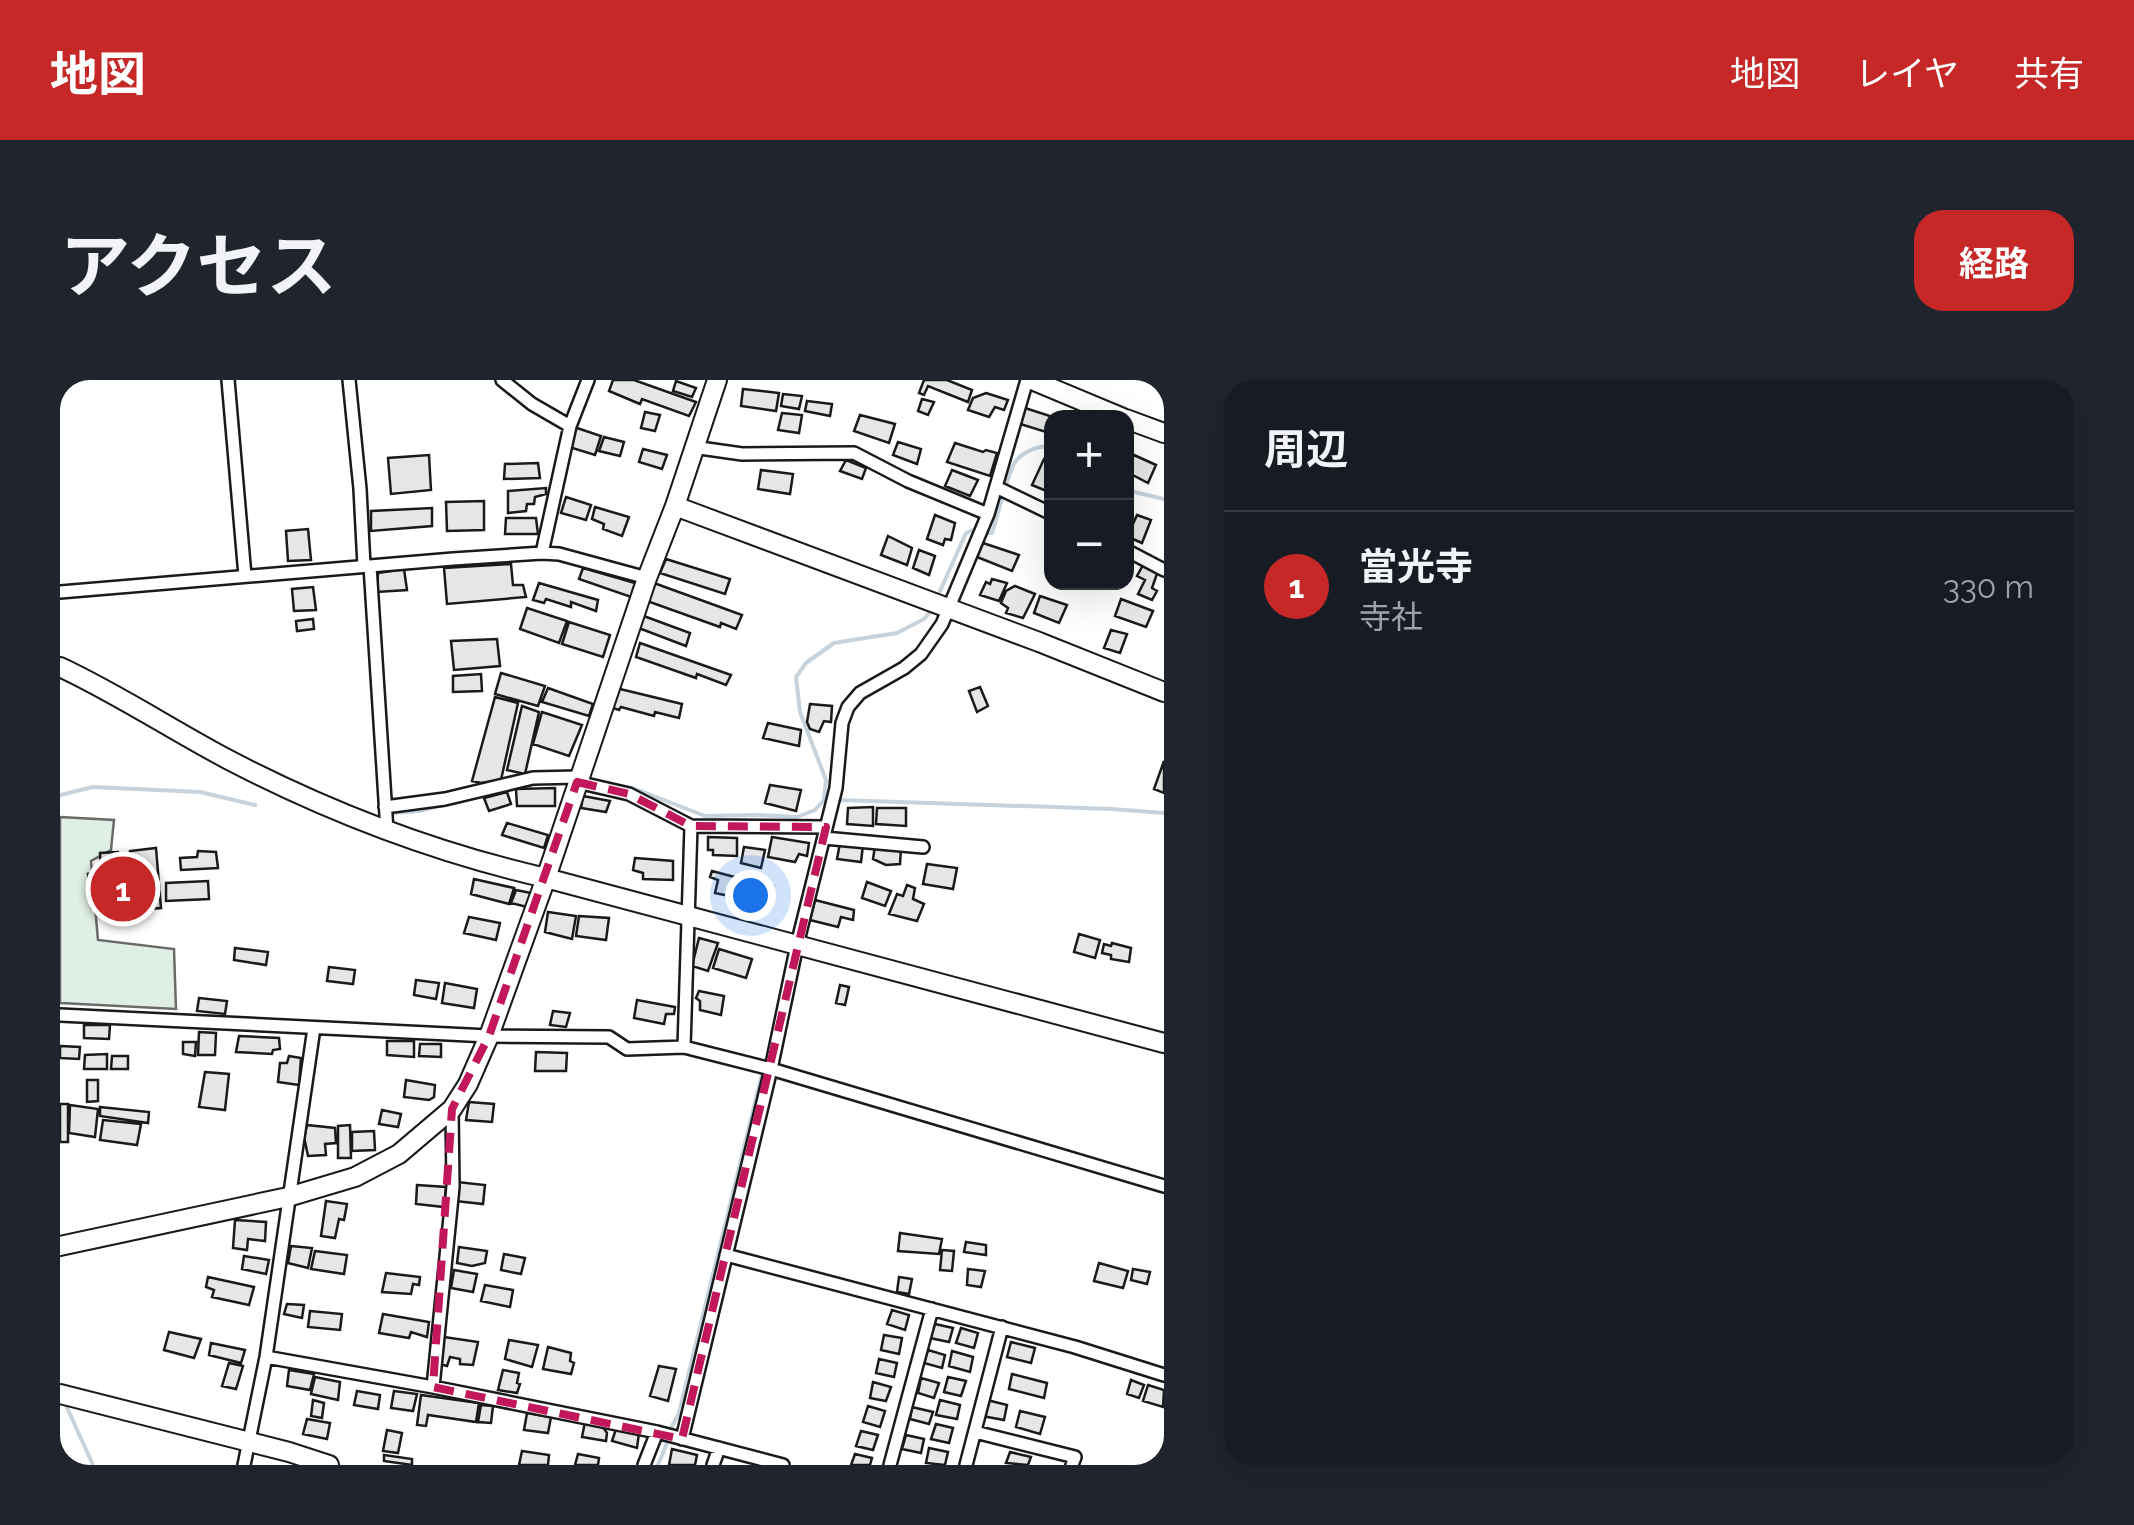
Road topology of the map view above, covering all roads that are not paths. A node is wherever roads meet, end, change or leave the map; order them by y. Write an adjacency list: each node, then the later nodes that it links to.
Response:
1 (228, 380): 20 (street)
2 (348, 380): 18 (street)
3 (502, 380): 9 (street)
4 (588, 380): 9 (street)
5 (717, 380): 11 (street)
6 (1030, 380): 7 (street); 12 (street)
7 (1105, 410)
8 (1134, 422): 10 (street)
9 (570, 426): 16 (street)
10 (1164, 434)
11 (693, 446): 13 (street); 15 (street)
12 (1002, 490): 14 (street); 15 (street)
13 (675, 506): 21 (street); 23 (street)
14 (1044, 510)
15 (988, 514): 23 (street)
16 (542, 553): 18 (street); 21 (street)
17 (1134, 554): 19 (street)
18 (367, 566): 20 (street); 27 (street)
19 (1164, 570)
20 (245, 576): 22 (street)
21 (646, 578): 26 (street)
22 (60, 592)
23 (948, 608): 25 (street); 30 (street)
24 (60, 668): 29 (street)
25 (1164, 692)
26 (578, 780): 27 (street); 28 (street); 32 (street)
27 (390, 807): 29 (street)
28 (691, 826): 30 (street); 33 (street)
29 (386, 831): 32 (street)
30 (825, 833): 31 (street); 34 (street)
31 (923, 847)
32 (546, 878): 33 (street); 37 (street)
33 (688, 916): 34 (street); 39 (street)
34 (797, 945): 38 (street); 40 (street)
35 (60, 1015): 36 (street)
36 (314, 1028): 37 (street); 43 (street)
37 (489, 1036): 39 (street); 41 (street)
38 (1164, 1043)
39 (684, 1047): 40 (street)
40 (771, 1069): 42 (street); 45 (street)
41 (452, 1109): 43 (street); 50 (street)
42 (1164, 1186)
43 (288, 1197): 44 (street); 48 (street)
44 (60, 1246)
45 (726, 1255): 46 (street); 54 (street)
46 (932, 1309): 47 (street); 63 (street)
47 (1002, 1328): 49 (street); 53 (street)
48 (266, 1357): 50 (street); 55 (street)
49 (1164, 1374)
50 (433, 1386): 52 (street)
51 (67, 1395): 55 (street)
52 (657, 1432): 54 (street); 60 (street)
53 (974, 1432): 64 (street); 65 (street)
54 (682, 1438): 56 (street)
55 (249, 1444): 58 (street); 59 (street)
56 (718, 1448): 57 (street); 61 (street)
57 (761, 1462): 62 (street)
58 (244, 1465)
59 (329, 1465)
60 (644, 1465)
61 (713, 1465)
62 (783, 1465)
63 (890, 1465)
64 (966, 1465)
65 (1072, 1465)

